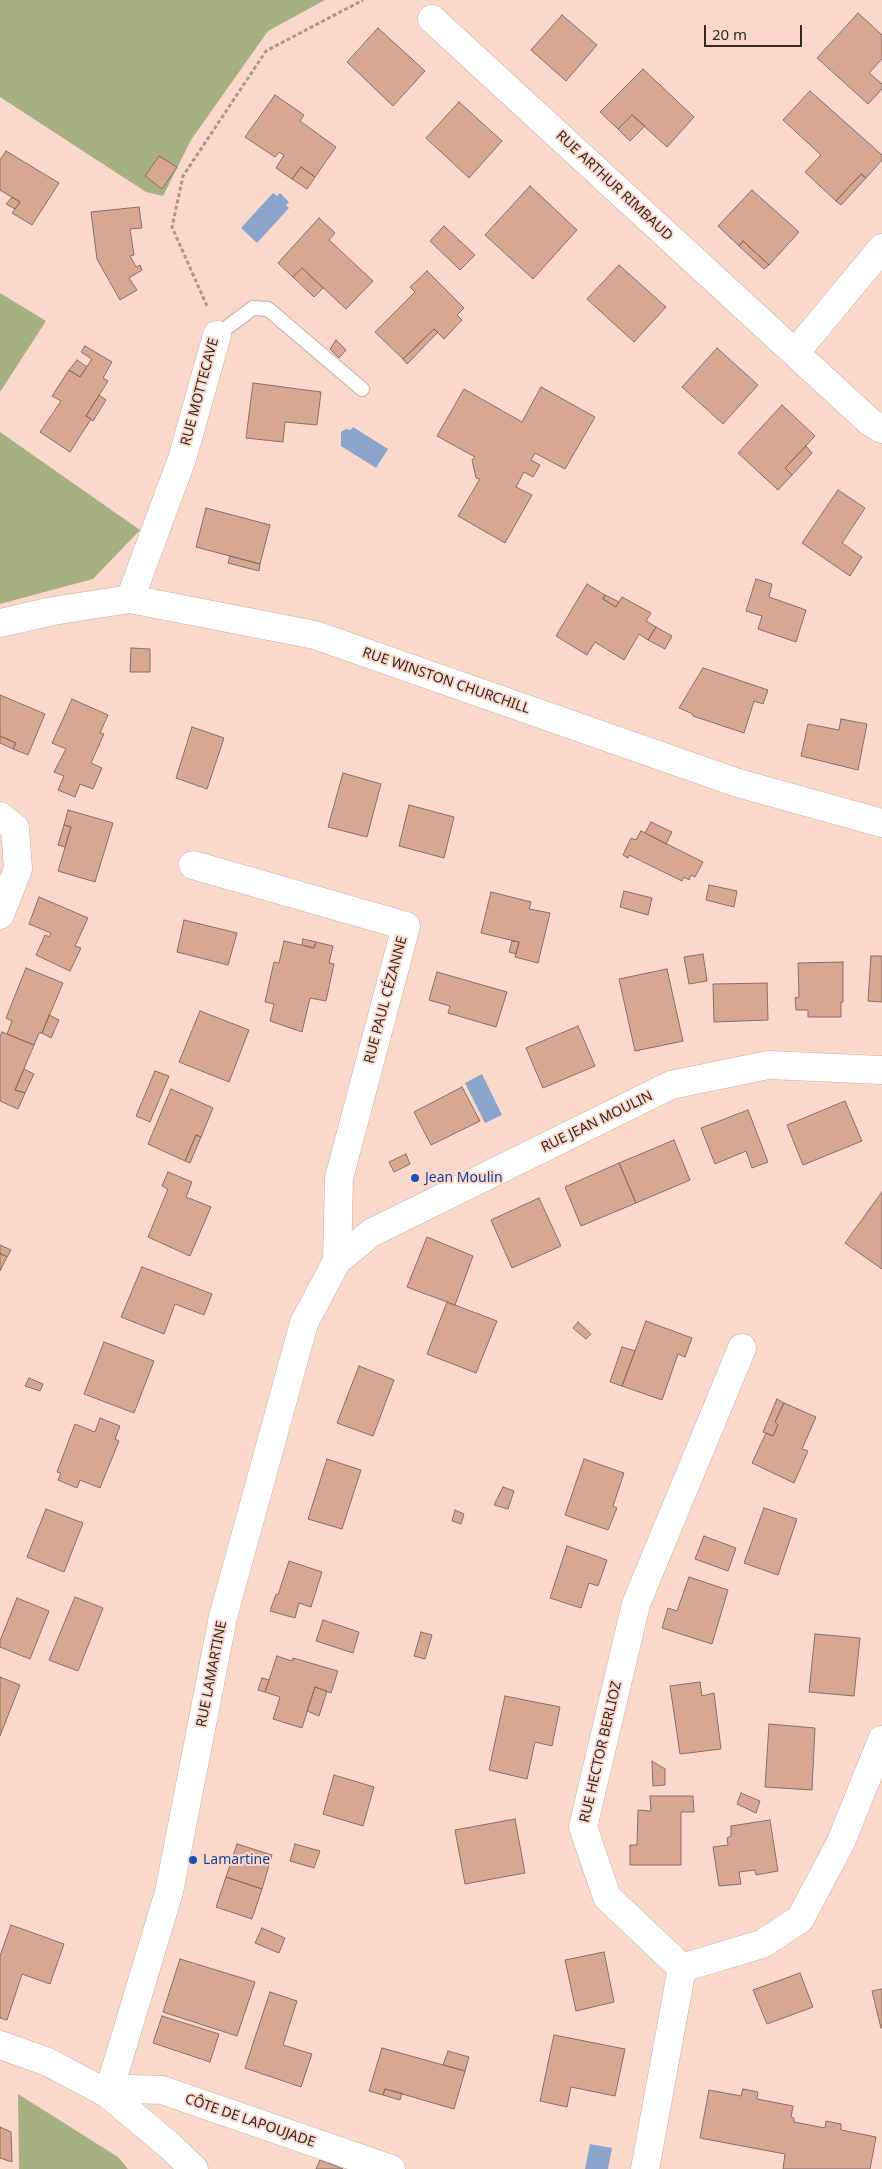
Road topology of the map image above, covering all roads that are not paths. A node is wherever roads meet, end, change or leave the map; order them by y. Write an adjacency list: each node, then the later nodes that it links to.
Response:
1 (432, 19): 4 (street, RUE ARTHUR RIMBAUD)
2 (882, 248): 4 (street)
3 (217, 335): 5 (lane); 7 (street, RUE MOTTECAVE)
4 (795, 353): 6 (street, RUE ARTHUR RIMBAUD)
5 (362, 389)
6 (882, 429)
7 (130, 599): 8 (street, RUE WINSTON CHURCHILL); 10 (street, RUE WINSTON CHURCHILL)
8 (0, 623)
9 (0, 816): 12 (street)
10 (882, 823)
11 (193, 865): 14 (street, RUE PAUL CÉZANNE)
12 (0, 915)
13 (882, 1070): 14 (street, RUE JEAN MOULIN)
14 (337, 1261): 19 (street, RUE LAMARTINE)
15 (742, 1348): 17 (street, RUE HECTOR BERLIOZ)
16 (882, 1740): 17 (street)
17 (682, 1968): 22 (street)
18 (0, 2044): 19 (street)
19 (108, 2094): 20 (street); 21 (street, CÔTE DE LAPOUJADE)
20 (194, 2169)
21 (391, 2169)
22 (645, 2169)

